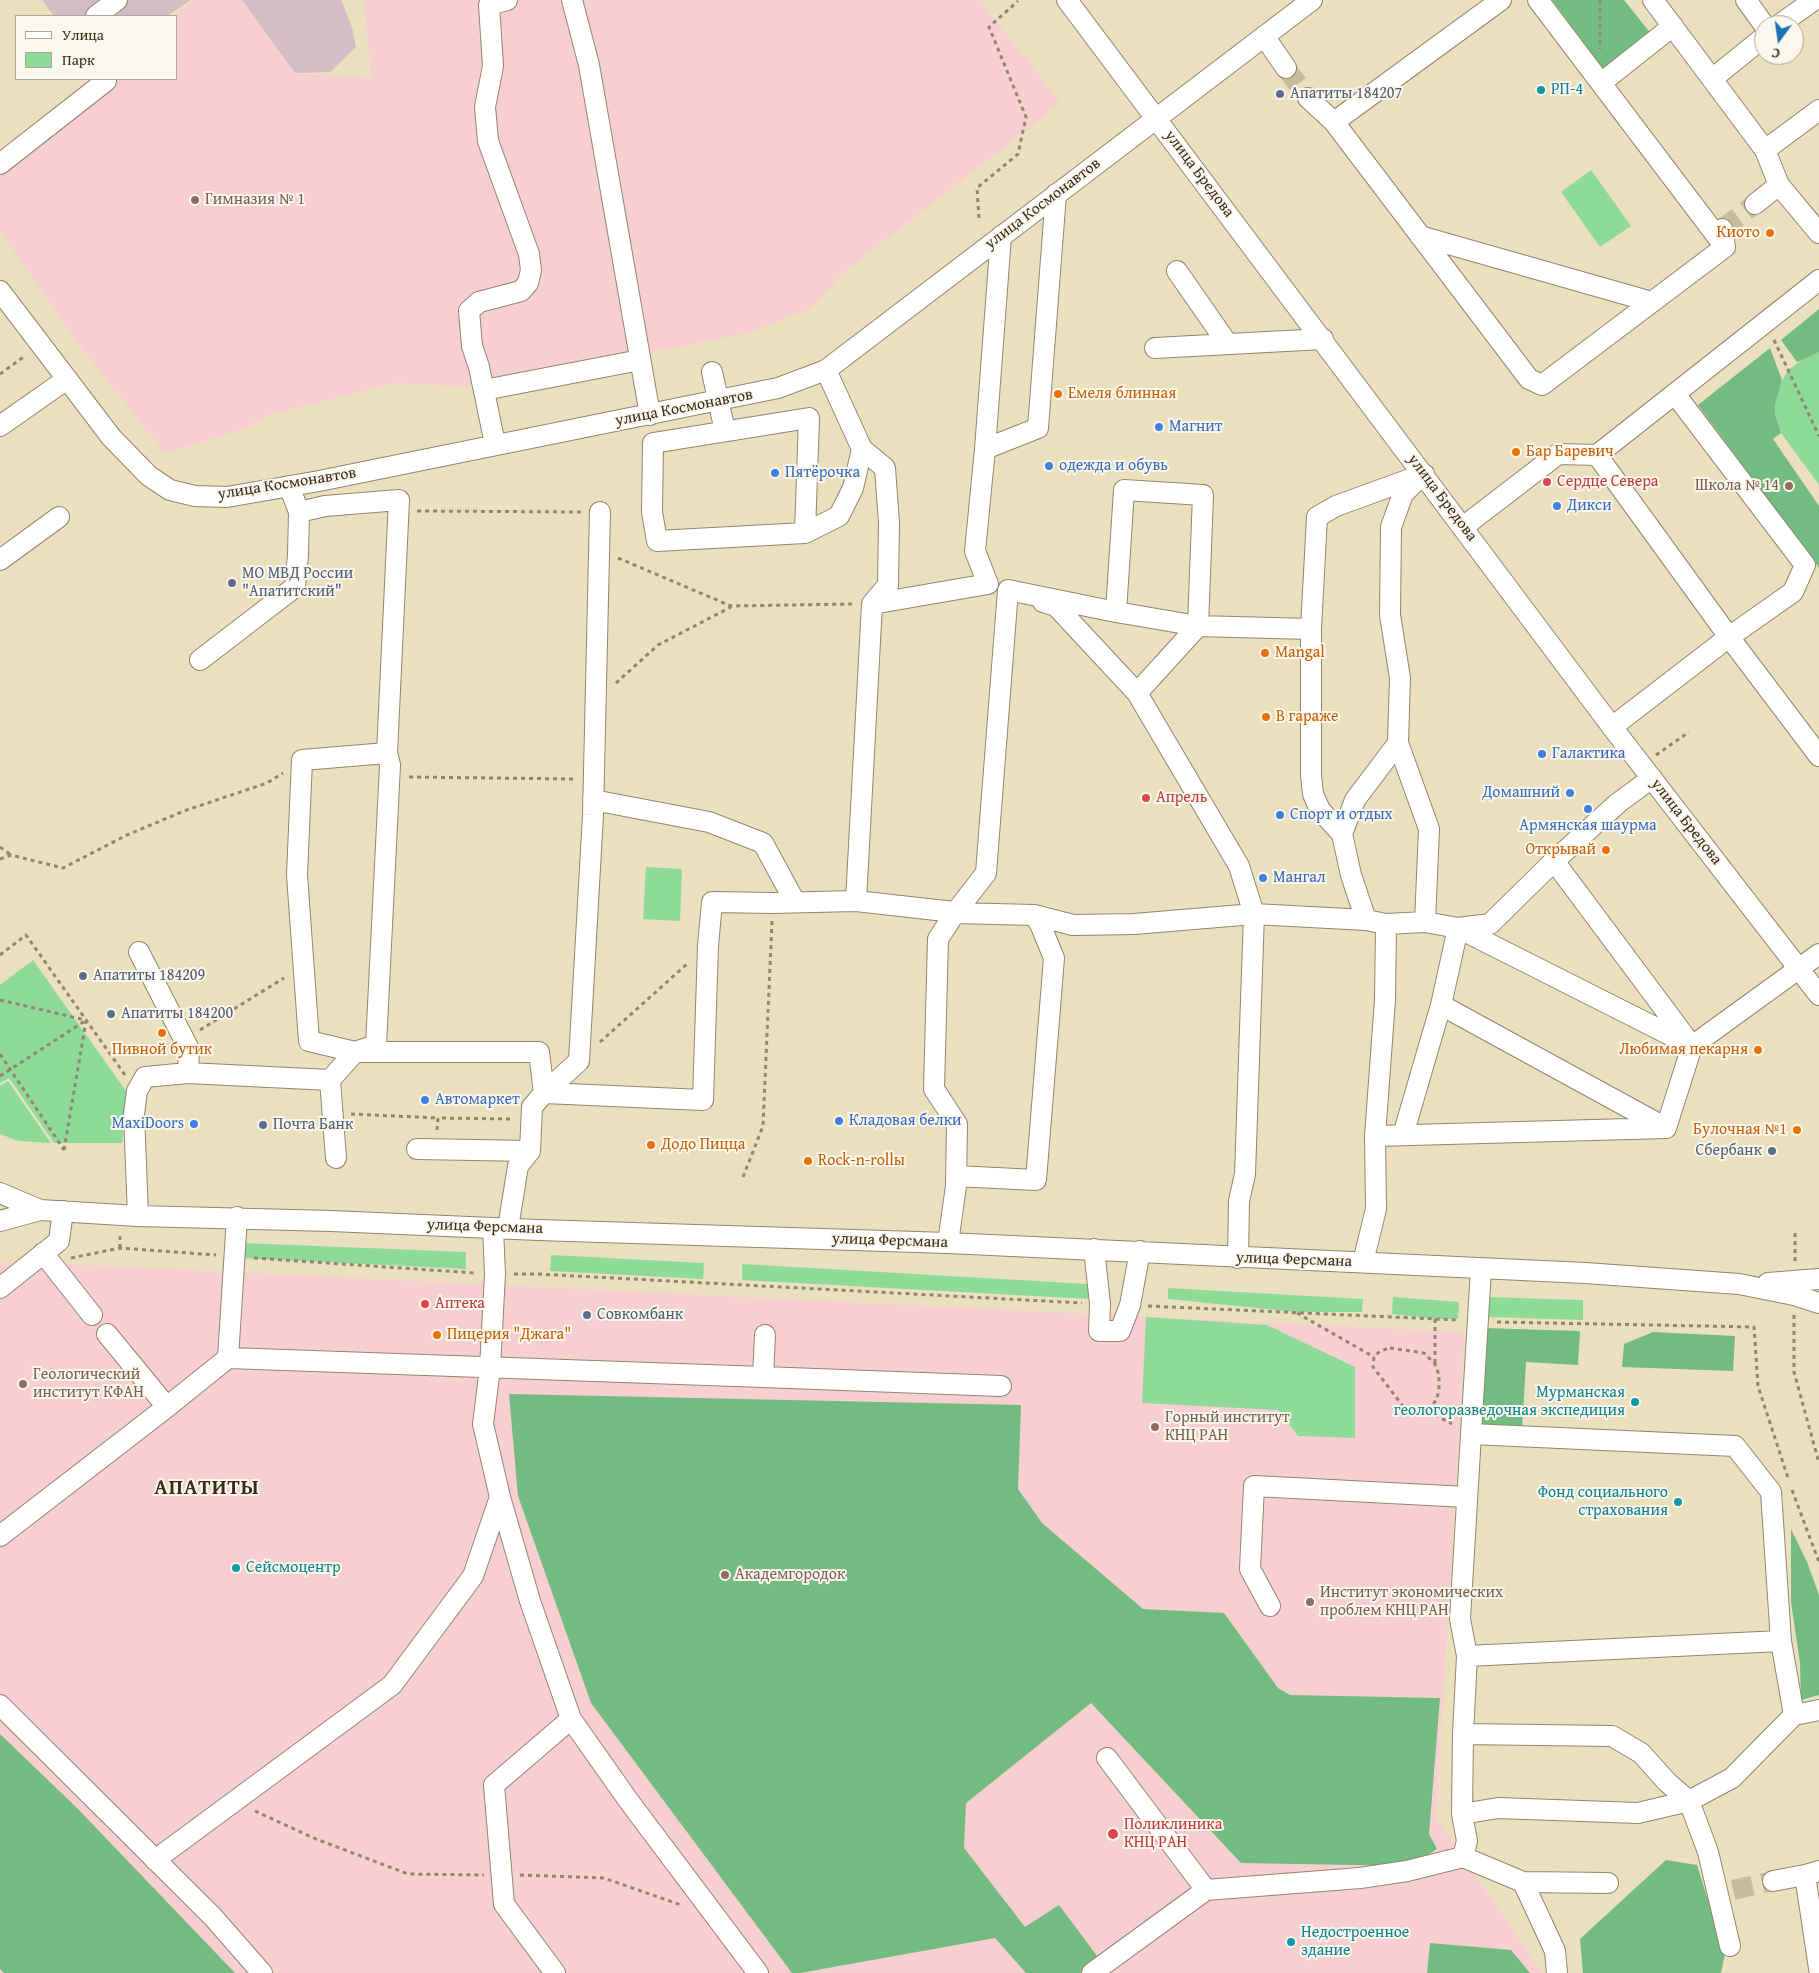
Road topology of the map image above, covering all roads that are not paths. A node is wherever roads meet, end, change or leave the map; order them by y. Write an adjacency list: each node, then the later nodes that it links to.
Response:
1 (117, 0): 11 (street)
2 (572, 0): 40 (street)
3 (1067, 0): 23 (street, улица Бредова)
4 (1312, 0): 15 (street, улица Космонавтов)
5 (1502, 0): 24 (street)
6 (1538, 0): 20 (street)
7 (1653, 0): 14 (street)
8 (1746, 0): 12 (street)
9 (1814, 0): 13 (street)
10 (494, 2): 44 (street)
11 (97, 15)
12 (1757, 15)
13 (1793, 15)
14 (1673, 26): 18 (street); 20 (street)
15 (1264, 36): 17 (street); 23 (street, улица Космонавтов)
16 (1754, 44): 18 (street)
17 (1286, 68)
18 (1712, 78): 25 (street)
19 (105, 80): 26 (street)
20 (1601, 83): 36 (street)
21 (1308, 98): 24 (street)
22 (1819, 110): 25 (street)
23 (1156, 118): 28 (street, улица Космонавтов); 37 (street, улица Бредова)
24 (1334, 122): 32 (street)
25 (1765, 150): 27 (street)
26 (0, 164)
27 (1778, 185): 29 (street); 30 (street)
28 (1056, 194): 31 (street, улица Космонавтов); 52 (street)
29 (1755, 204)
30 (1819, 233)
31 (1001, 236): 41 (street, улица Космонавтов); 52 (street)
32 (1420, 236): 36 (street); 36 (street)
33 (1177, 272): 38 (street)
34 (1819, 280): 45 (street)
35 (0, 291): 43 (street, улица Космонавтов)
36 (1652, 302)
37 (1323, 339): 38 (street); 54 (street, улица Бредова)
38 (1227, 343): 39 (street)
39 (1155, 348)
40 (640, 360): 44 (street); 47 (street)
41 (826, 370): 46 (street, улица Космонавтов); 51 (street)
42 (712, 372): 46 (street)
43 (67, 379): 48 (street); 55 (street, улица Космонавтов)
44 (484, 390): 50 (street)
45 (1675, 394): 53 (street); 68 (street)
46 (719, 401): 47 (street, улица Космонавтов); 49 (street)
47 (650, 415): 50 (street, улица Космонавтов)
48 (0, 426)
49 (725, 431): 60 (street); 60 (street)
50 (494, 444): 55 (street, улица Космонавтов)
51 (862, 449): 60 (street); 64 (street)
52 (985, 449): 62 (street)
53 (1597, 455): 59 (street); 68 (street)
54 (1424, 474): 59 (street, улица Бредова); 67 (street); 72 (street)
55 (288, 486): 56 (street)
56 (298, 512): 69 (street); 73 (street)
57 (600, 512): 76 (street)
58 (59, 517): 61 (street)
59 (1463, 527): 71 (street, улица Бредова)
60 (805, 533)
61 (0, 560)
62 (988, 584): 63 (street); 64 (street)
63 (1008, 590): 65 (street); 70 (street); 81 (street)
64 (872, 604): 79 (street)
65 (1116, 612): 66 (street); 66 (street)
66 (1198, 626): 67 (street); 70 (street)
67 (1311, 629): 77 (street)
68 (1729, 637): 71 (street); 74 (street)
69 (200, 660)
70 (1137, 693): 82 (street)
71 (1612, 727): 75 (street, улица Бредова)
72 (1398, 743): 77 (street); 85 (street)
73 (387, 754): 94 (street); 94 (street)
74 (1819, 756)
75 (1652, 778): 78 (street); 90 (street, улица Бредова)
76 (593, 800): 80 (street); 97 (street)
77 (1342, 834): 84 (street)
78 (1554, 861): 87 (street); 93 (street)
79 (856, 901): 80 (street); 81 (street)
80 (795, 902): 97 (street)
81 (955, 913): 83 (street); 104 (street)
82 (1254, 914): 83 (street); 84 (street); 115 (street)
83 (1034, 915): 104 (street)
84 (1366, 920): 86 (street)
85 (1425, 922): 86 (street); 87 (street)
86 (1386, 924): 100 (street)
87 (1458, 928): 92 (street); 93 (street)
88 (139, 952): 95 (street)
89 (1819, 954): 90 (street)
90 (1798, 968): 91 (street, улица Бредова); 93 (street)
91 (1819, 995)
92 (1441, 1005): 98 (street); 99 (street)
93 (1692, 1046): 98 (street)
94 (355, 1052): 96 (street); 97 (street)
95 (188, 1073): 96 (street); 108 (street)
96 (330, 1080): 103 (street)
97 (544, 1092): 102 (street)
98 (1666, 1128): 99 (street)
99 (1403, 1135): 100 (street)
100 (1375, 1136): 117 (street)
101 (427, 1149): 102 (street)
102 (530, 1151): 111 (street)
103 (336, 1158)
104 (956, 1176): 112 (street)
105 (0, 1193): 106 (street, улица Ферсмана)
106 (40, 1210): 107 (street, улица Ферсмана); 110 (street, улица Ферсмана)
107 (63, 1210): 108 (street, улица Ферсмана); 116 (street)
108 (138, 1216): 109 (street, улица Ферсмана)
109 (237, 1218): 111 (street, улица Ферсмана); 126 (street)
110 (0, 1221)
111 (501, 1228): 112 (street, улица Ферсмана); 127 (street)
112 (948, 1243): 113 (street, улица Ферсмана)
113 (1094, 1249): 114 (street, улица Ферсмана); 114 (street)
114 (1140, 1252): 115 (street, улица Ферсмана)
115 (1238, 1258): 117 (street, улица Ферсмана)
116 (49, 1261): 121 (street); 123 (street)
117 (1364, 1262): 118 (street, улица Ферсмана)
118 (1481, 1269): 120 (street, улица Ферсмана); 131 (street)
119 (1819, 1279): 120 (street, улица Ферсмана)
120 (1739, 1284): 122 (street, улица Ферсмана)
121 (0, 1288)
122 (1819, 1303)
123 (92, 1315)
124 (107, 1334): 130 (street)
125 (765, 1335): 128 (street)
126 (228, 1358): 127 (street); 130 (street)
127 (490, 1368): 128 (street); 132 (street)
128 (763, 1377): 129 (street)
129 (1001, 1386)
130 (167, 1407): 134 (street)
131 (1471, 1434): 133 (street); 136 (street)
132 (500, 1497): 141 (street); 147 (street)
133 (1467, 1497): 135 (street); 137 (street)
134 (0, 1536)
135 (1270, 1606)
136 (1781, 1641): 137 (street); 140 (street)
137 (1467, 1656): 142 (street)
138 (0, 1705): 147 (street)
139 (1819, 1710): 140 (street)
140 (1794, 1715): 144 (street)
141 (571, 1719): 156 (street); 157 (street)
142 (1463, 1734): 144 (street); 145 (street)
143 (1107, 1758): 152 (street)
144 (1689, 1801): 145 (street); 153 (street)
145 (1462, 1814): 146 (street)
146 (1463, 1857): 150 (street); 152 (street)
147 (155, 1860): 155 (street)
148 (1812, 1873): 149 (street); 154 (street)
149 (1773, 1881)
150 (1523, 1882): 151 (street); 159 (street)
151 (1608, 1883)
152 (1206, 1890): 158 (street)
153 (1730, 1946)
154 (1819, 1968)
155 (262, 1973)
156 (555, 1973)
157 (758, 1973)
158 (1092, 1973)
159 (1557, 1973)

